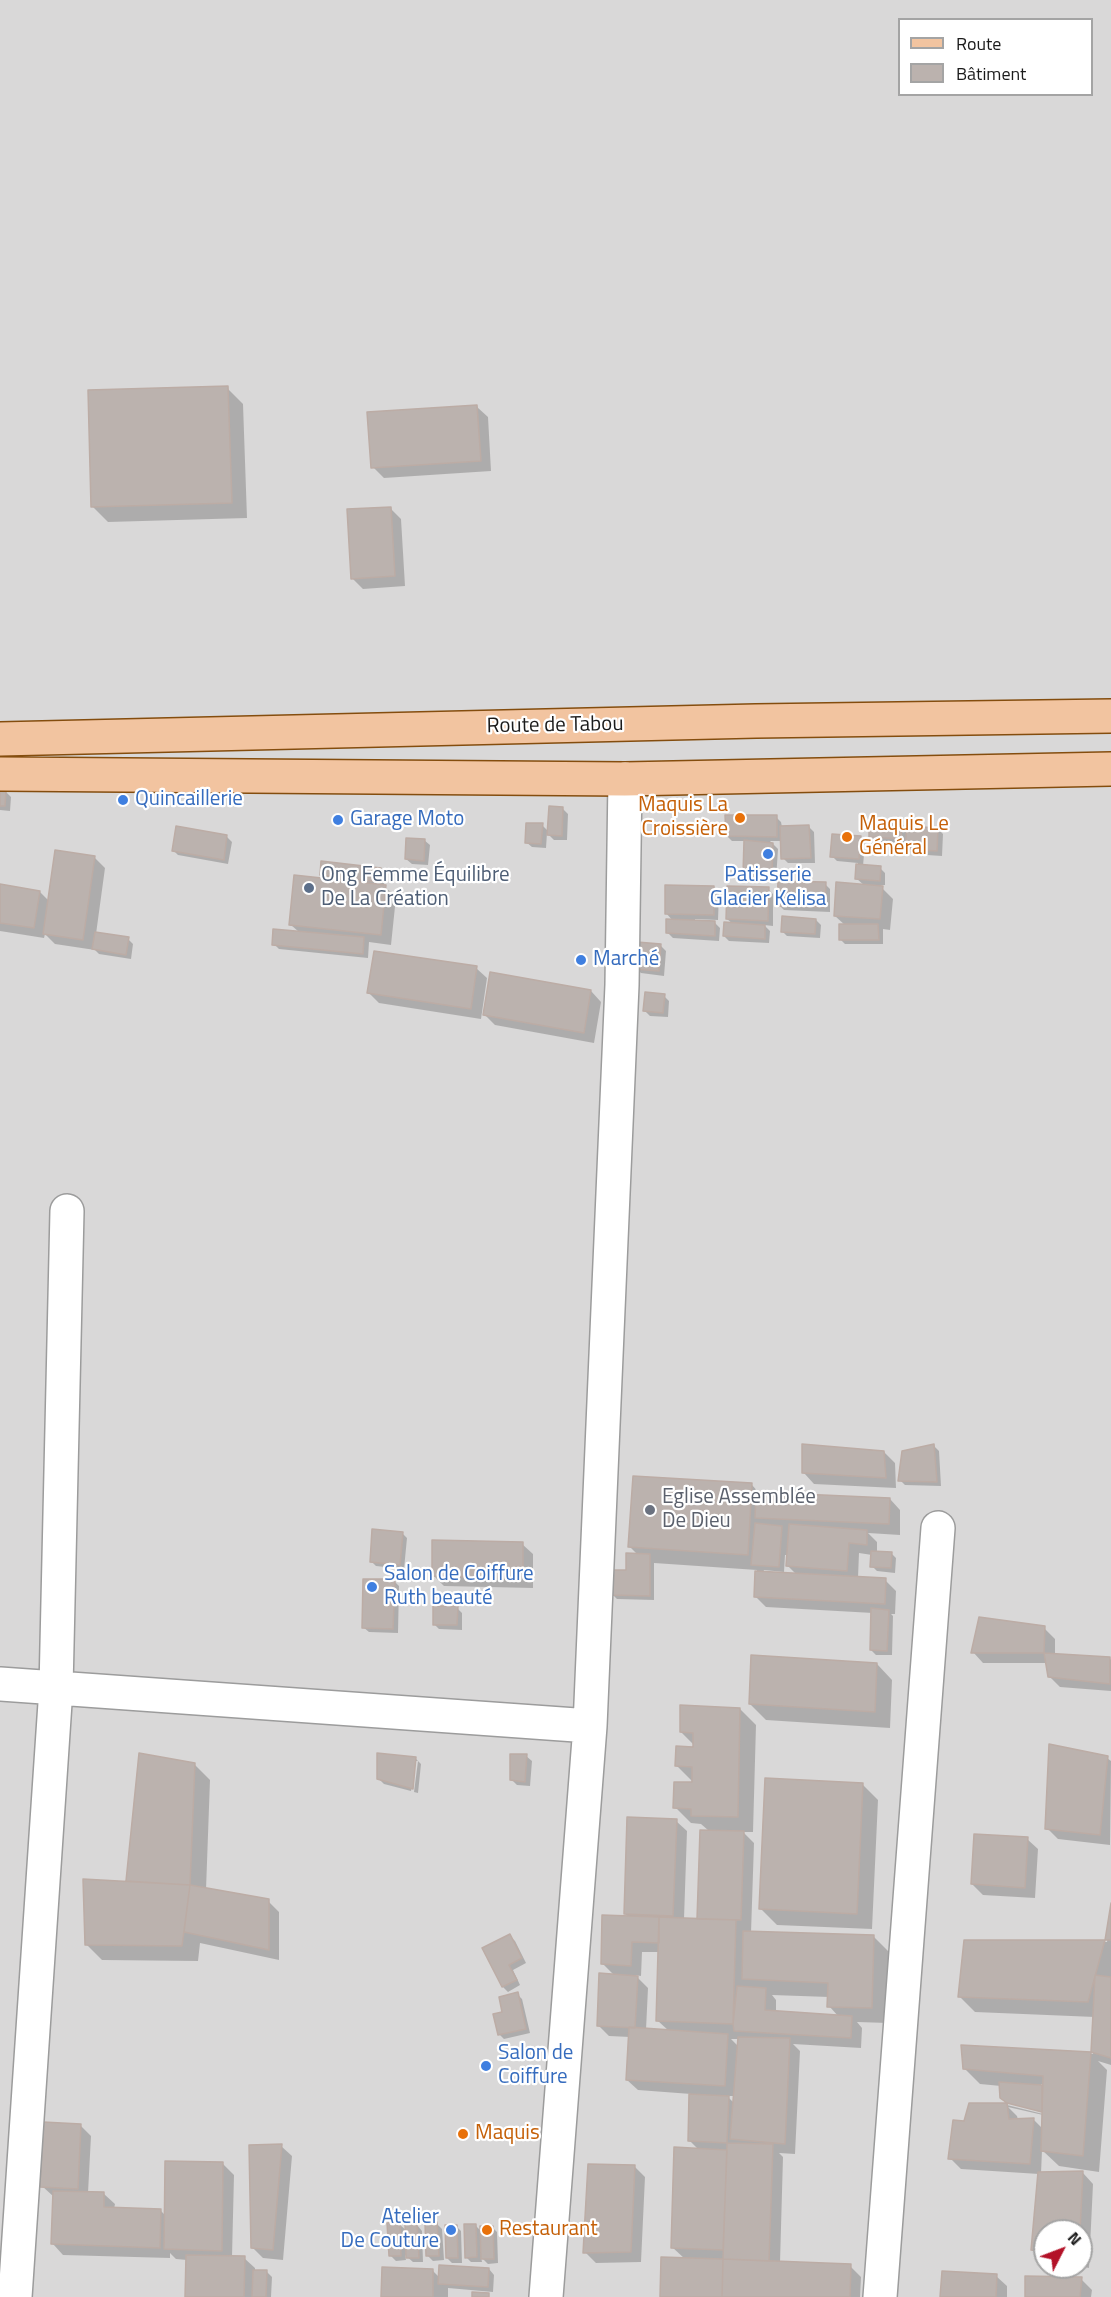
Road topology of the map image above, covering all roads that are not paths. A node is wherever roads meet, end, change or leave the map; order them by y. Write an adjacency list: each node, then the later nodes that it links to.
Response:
1 (1111, 716): 2 (main road, Route de Tabou)
2 (0, 739)
3 (1111, 769): 5 (main road)
4 (0, 774): 5 (main road)
5 (625, 779): 10 (street)
6 (67, 1210): 9 (street)
7 (938, 1528): 13 (street)
8 (0, 1684): 9 (street)
9 (56, 1688): 10 (street); 11 (street)
10 (590, 1726): 12 (street)
11 (15, 2297)
12 (546, 2297)
13 (880, 2297)

